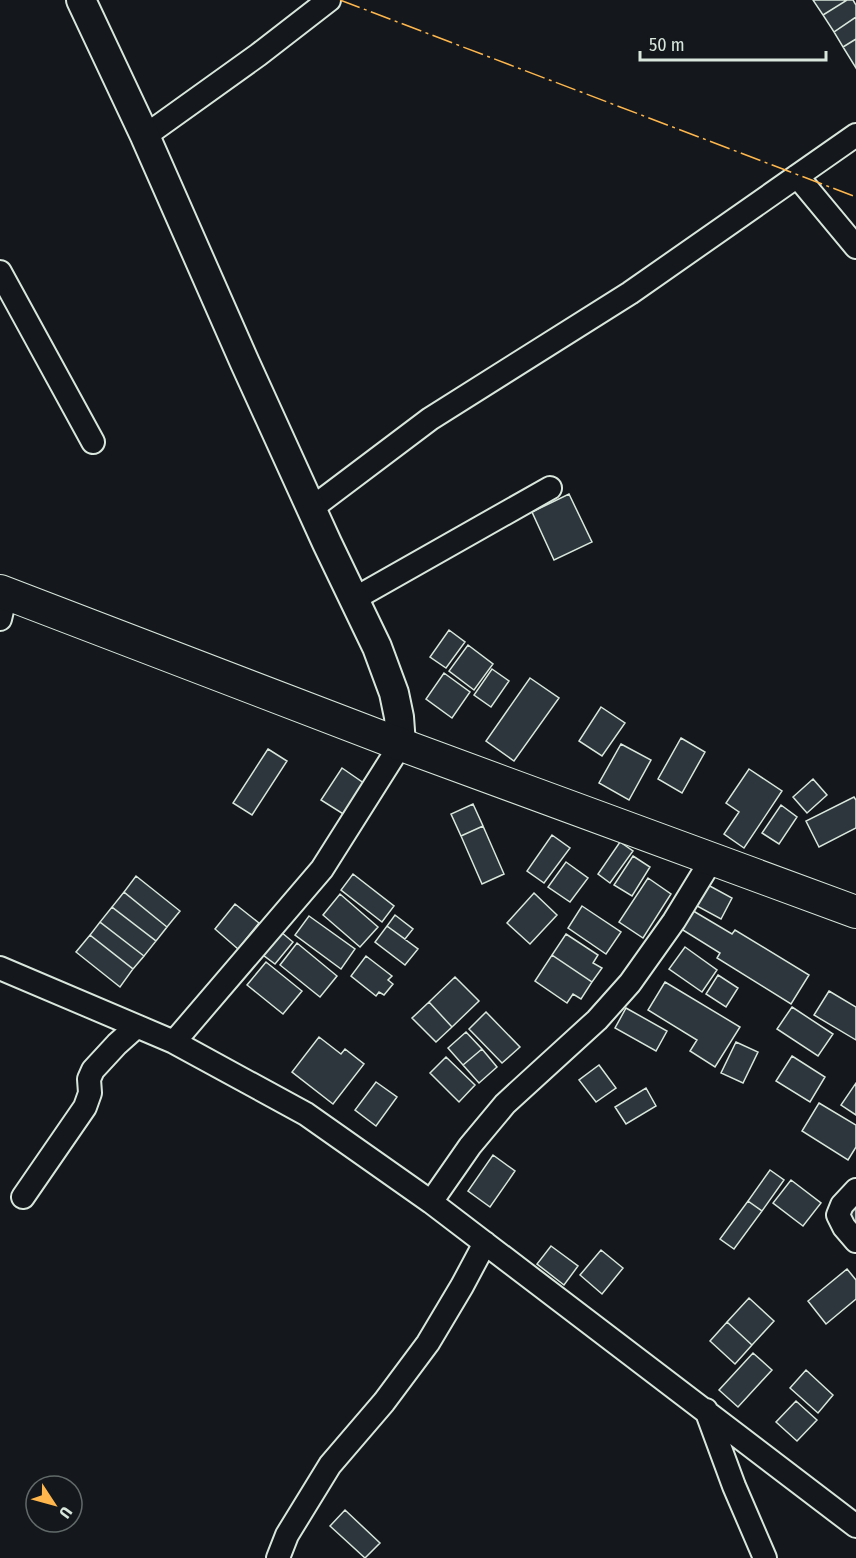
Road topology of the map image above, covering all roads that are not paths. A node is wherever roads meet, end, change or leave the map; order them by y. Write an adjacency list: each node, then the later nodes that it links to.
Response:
1 (81, 0): 5 (street)
2 (329, 0): 3 (street)
3 (301, 9): 5 (street)
4 (856, 135): 6 (street)
5 (145, 136): 11 (street)
6 (797, 176): 7 (street); 11 (street)
7 (856, 247)
8 (0, 272): 9 (street)
9 (93, 442)
10 (550, 488): 12 (street)
11 (312, 507): 12 (street)
12 (354, 599): 14 (street)
13 (2, 601): 14 (main road)
14 (402, 744): 15 (main road); 19 (street)
15 (712, 859): 16 (main road); 22 (street)
16 (856, 912)
17 (0, 968): 18 (street)
18 (136, 1027): 19 (street); 21 (street)
19 (174, 1042): 22 (street)
20 (856, 1190): 23 (street)
21 (23, 1197)
22 (431, 1202): 24 (street)
23 (856, 1241)
24 (485, 1243): 25 (street); 27 (street)
25 (706, 1410): 26 (street); 28 (street)
26 (856, 1526)
27 (278, 1558)
28 (765, 1558)

